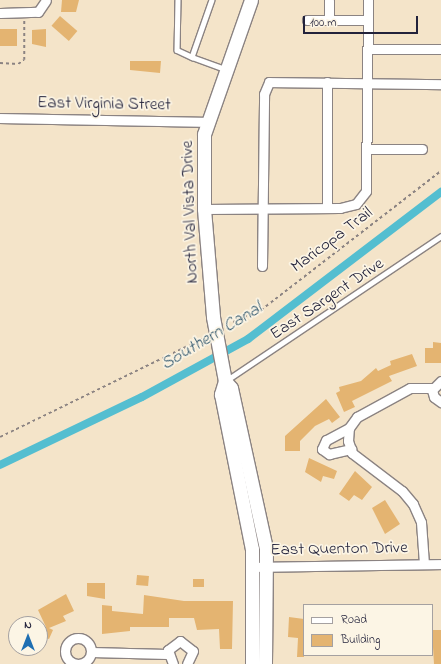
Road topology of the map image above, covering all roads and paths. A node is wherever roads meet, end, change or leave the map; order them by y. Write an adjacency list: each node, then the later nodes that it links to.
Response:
1 (46, 0): 8 (street)
2 (178, 0): 14 (lane)
3 (212, 0): 14 (lane)
4 (251, 0): 16 (main road, North Val Vista Drive)
5 (329, 0): 10 (street)
6 (368, 0): 11 (street)
7 (0, 13): 8 (street)
8 (24, 13): 15 (path)
9 (307, 20): 10 (street)
10 (329, 20): 11 (street)
11 (368, 20): 12 (street)
12 (368, 49): 13 (street); 18 (street)
13 (441, 49)
14 (192, 57): 16 (lane)
15 (0, 64)
16 (225, 69): 21 (main road, North Val Vista Drive)
17 (327, 82): 18 (street); 25 (street); 26 (street)
18 (367, 83): 19 (street); 22 (street)
19 (441, 84)
20 (0, 118): 21 (street, East Virginia Street)
21 (208, 122): 27 (main road, North Val Vista Drive)
22 (366, 149): 23 (street); 26 (street)
23 (422, 149)
24 (441, 171): 30 (path, Maricopa Trail)
25 (264, 208): 26 (street); 27 (street); 29 (street)
26 (327, 208)
27 (204, 209): 31 (main road, North Val Vista Drive)
28 (441, 236): 32 (lane, East Sargent Drive)
29 (262, 266)
30 (233, 322)
31 (210, 338): 32 (main road, North Val Vista Drive); 37 (path)
32 (225, 381): 41 (main road, North Val Vista Drive); 42 (main road, North Val Vista Drive)
33 (441, 381): 34 (street)
34 (432, 388): 35 (street); 36 (street)
35 (441, 402)
36 (349, 428): 38 (street); 38 (street)
37 (0, 437)
38 (350, 449): 39 (street, East Quenton Drive)
39 (424, 564): 40 (street, East Quenton Drive); 42 (street, East Quenton Drive)
40 (441, 564)
41 (254, 567): 42 (street, East Quenton Drive); 46 (main road, North Val Vista Drive)
42 (268, 567): 47 (main road, North Val Vista Drive)
43 (91, 652): 44 (street)
44 (170, 661): 45 (street)
45 (187, 664)
46 (252, 664)
47 (265, 664)

